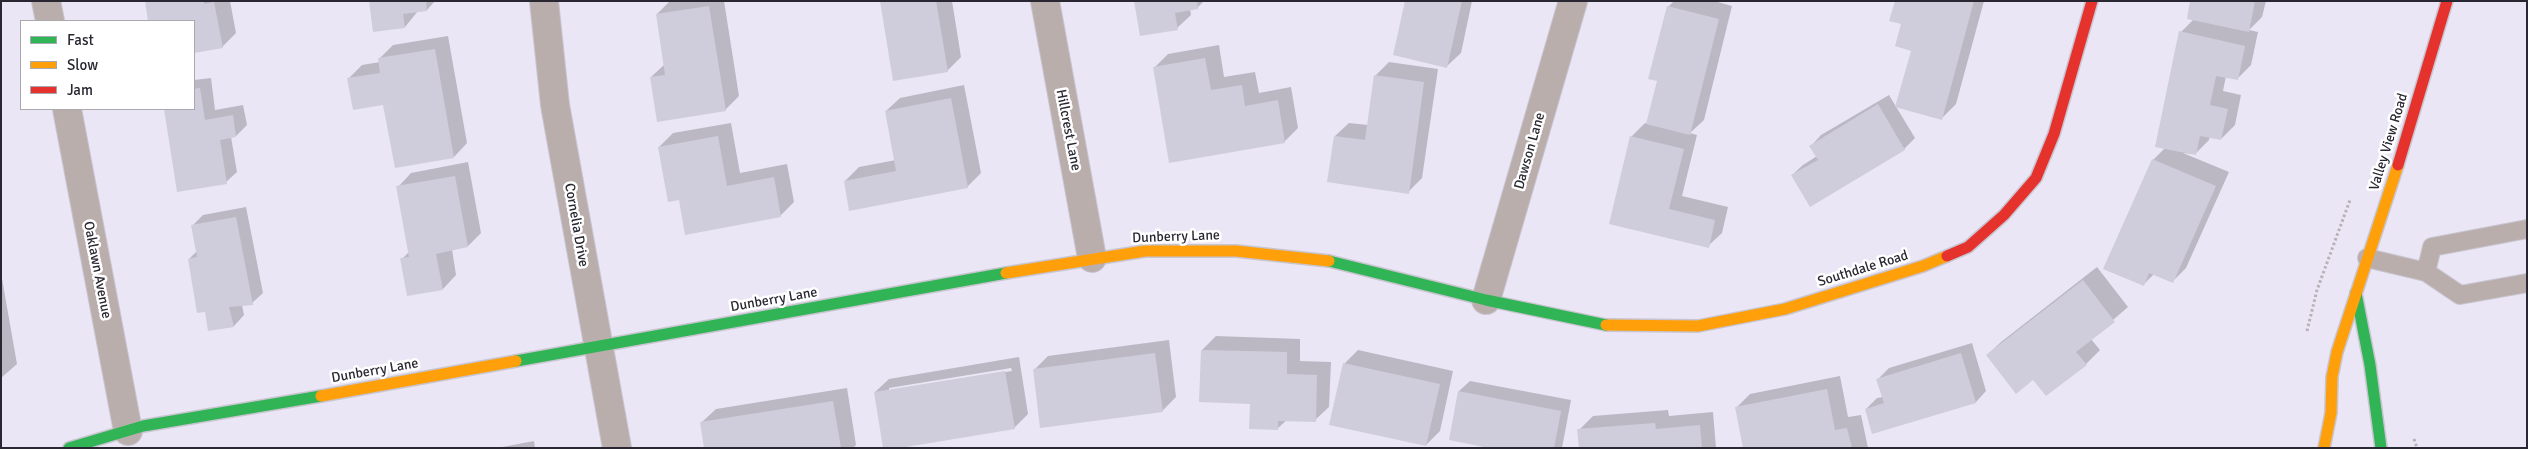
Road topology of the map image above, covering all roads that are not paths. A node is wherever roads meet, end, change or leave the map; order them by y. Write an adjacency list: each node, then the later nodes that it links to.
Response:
1 (46, 1): 7 (street)
2 (544, 1): 16 (street, Cornelia Drive)
3 (1044, 1): 10 (street, Hillcrest Lane)
4 (1573, 1): 15 (street, Dawson Lane)
5 (2092, 1): 15 (street, Southdale Road)
6 (2446, 1): 11 (street, Valley View Road)
7 (50, 20)
8 (67, 110): 17 (street, Oaklawn Avenue)
9 (2527, 229): 12 (lane)
10 (1092, 258): 15 (street, Dunberry Lane); 16 (street, Dunberry Lane)
11 (2367, 258): 12 (lane); 14 (street, Valley View Road)
12 (2426, 272): 13 (lane)
13 (2527, 283)
14 (2356, 289): 20 (street, Valley View Road); 21 (street, Valley View Road)
15 (1486, 300)
16 (598, 346): 17 (street, Dunberry Lane); 19 (street, Cornelia Drive)
17 (128, 431): 18 (street, Dunberry Lane)
18 (69, 448)
19 (617, 448)
20 (2324, 448)
21 (2381, 448)

